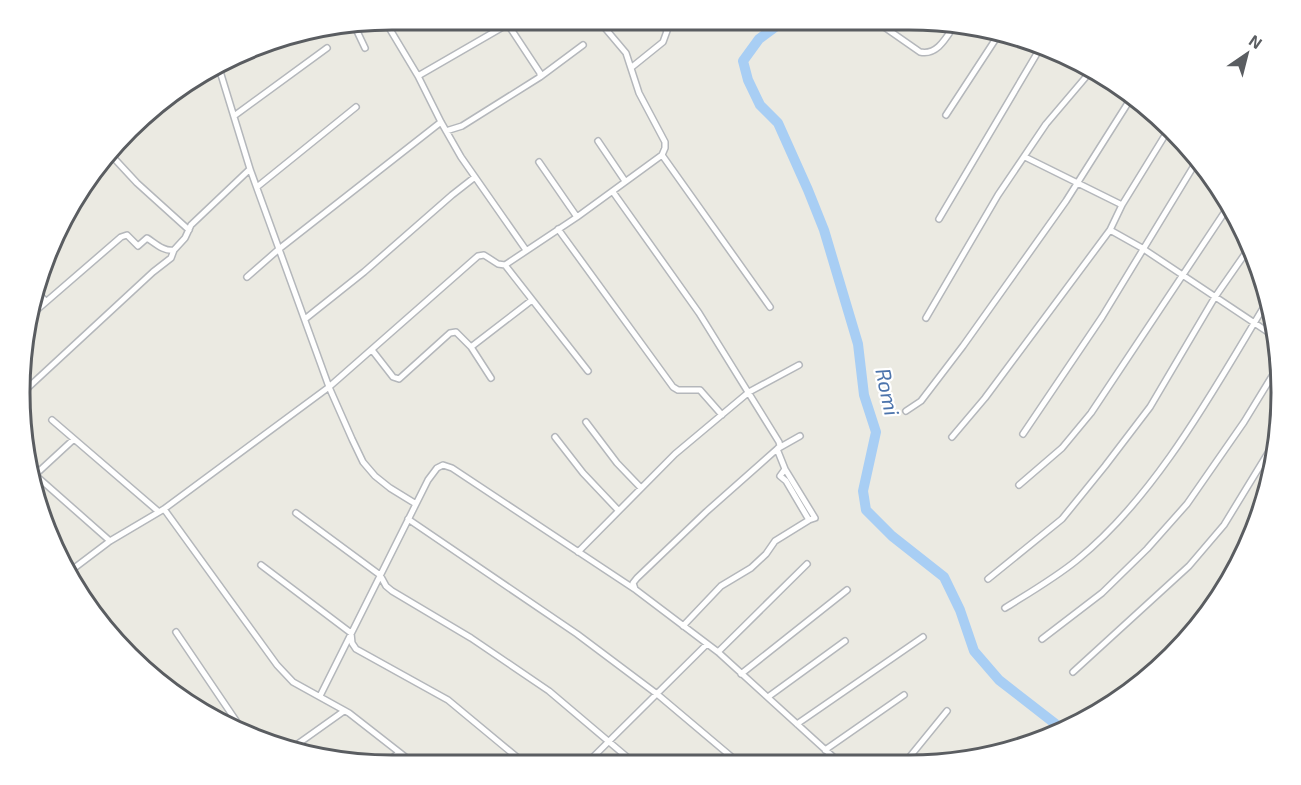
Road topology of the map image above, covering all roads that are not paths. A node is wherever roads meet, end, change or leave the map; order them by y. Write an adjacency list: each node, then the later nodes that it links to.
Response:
1 (390, 30): 16 (street)
2 (494, 30): 16 (street)
3 (512, 30): 17 (street)
4 (607, 30): 14 (street)
5 (666, 30): 14 (street)
6 (888, 30): 8 (street)
7 (357, 32): 12 (street)
8 (949, 32)
9 (995, 40): 21 (street)
10 (583, 45): 17 (street)
11 (327, 48): 22 (street)
12 (365, 48)
13 (1037, 54): 41 (street)
14 (632, 67): 27 (street)
15 (221, 73): 22 (street)
16 (418, 76): 23 (street)
17 (540, 77): 24 (street)
18 (1086, 77): 28 (street)
19 (1127, 103): 35 (street)
20 (356, 107): 36 (street)
21 (946, 115)
22 (234, 116): 32 (street)
23 (441, 122): 24 (street); 46 (street)
24 (446, 131): 33 (street)
25 (1165, 136): 38 (street)
26 (598, 141): 34 (street)
27 (662, 155): 34 (street); 58 (street)
28 (1025, 158): 35 (street); 60 (street)
29 (115, 159): 43 (street)
30 (539, 162): 40 (street)
31 (1193, 168): 45 (street)
32 (250, 169): 36 (street); 43 (street)
33 (475, 177): 48 (street); 61 (street)
34 (625, 181): 37 (street)
35 (1076, 182): 38 (street); 73 (street)
36 (257, 187): 46 (street)
37 (612, 194): 40 (street); 72 (street)
38 (1122, 205): 44 (street)
39 (1224, 214): 52 (street)
40 (577, 218): 42 (street)
41 (939, 219)
42 (558, 229): 48 (street); 74 (street)
43 (189, 230): 47 (street)
44 (1110, 230): 45 (street); 80 (street)
45 (1142, 248): 52 (street); 77 (street)
46 (279, 249): 51 (street); 61 (street)
47 (174, 250): 56 (street); 70 (street)
48 (526, 250): 50 (street)
49 (1244, 256): 53 (street)
50 (505, 265): 55 (street); 65 (street)
51 (247, 277)
52 (1183, 277): 53 (street); 86 (street)
53 (1215, 297): 62 (street); 99 (street)
54 (42, 298): 56 (street)
55 (532, 300): 64 (street); 67 (street)
56 (46, 301): 57 (street)
57 (40, 307)
58 (770, 307)
59 (1262, 311): 62 (street)
60 (926, 318)
61 (304, 319): 71 (street)
62 (1255, 322): 63 (street); 102 (street)
63 (1265, 330)
64 (471, 347): 65 (street); 68 (street)
65 (372, 350): 71 (street)
66 (799, 365): 72 (street)
67 (588, 371)
68 (491, 378)
69 (1270, 379): 107 (street)
70 (30, 385)
71 (329, 387): 88 (street); 89 (street)
72 (749, 392): 74 (street); 82 (street)
73 (906, 411)
74 (722, 415): 87 (street)
75 (52, 420): 81 (street)
76 (586, 422): 87 (street)
77 (1023, 434)
78 (555, 436): 90 (street)
79 (800, 436): 82 (street)
80 (952, 437)
81 (74, 439): 84 (street); 89 (street)
82 (777, 449): 100 (street); 103 (street)
83 (1265, 460): 111 (street)
84 (39, 470)
85 (41, 480): 93 (street)
86 (1018, 485)
87 (641, 488): 90 (street)
88 (416, 504): 92 (street); 94 (street)
89 (162, 510): 93 (street); 115 (street)
90 (618, 510): 94 (street)
91 (296, 513): 98 (street)
92 (408, 519): 98 (street); 113 (street)
93 (110, 541): 97 (street)
94 (578, 552): 100 (street)
95 (807, 564): 110 (street)
96 (261, 565): 105 (street)
97 (75, 567)
98 (380, 575): 105 (street); 121 (street)
99 (988, 579)
100 (636, 590): 103 (street)
101 (847, 590): 112 (street)
102 (1005, 608)
103 (683, 626): 109 (street)
104 (176, 632): 119 (street)
105 (351, 633): 115 (street); 127 (street)
106 (923, 637): 120 (street)
107 (1042, 639)
108 (845, 641): 116 (street)
109 (707, 644): 110 (street); 113 (street)
110 (718, 652): 112 (street)
111 (1073, 672)
112 (741, 674): 116 (street)
113 (657, 693): 121 (street); 130 (street)
114 (904, 695): 123 (street)
115 (320, 696): 117 (street)
116 (768, 697): 120 (street)
117 (344, 711): 122 (street); 124 (street)
118 (947, 711): 132 (street)
119 (235, 719)
120 (797, 724): 123 (street)
121 (608, 742): 128 (street); 129 (street)
122 (299, 743)
123 (825, 750): 131 (street)
124 (399, 753): 125 (street); 126 (street)
125 (396, 755)
126 (402, 755)
127 (514, 755)
128 (595, 755)
129 (623, 755)
130 (729, 755)
131 (831, 755)
132 (911, 755)

